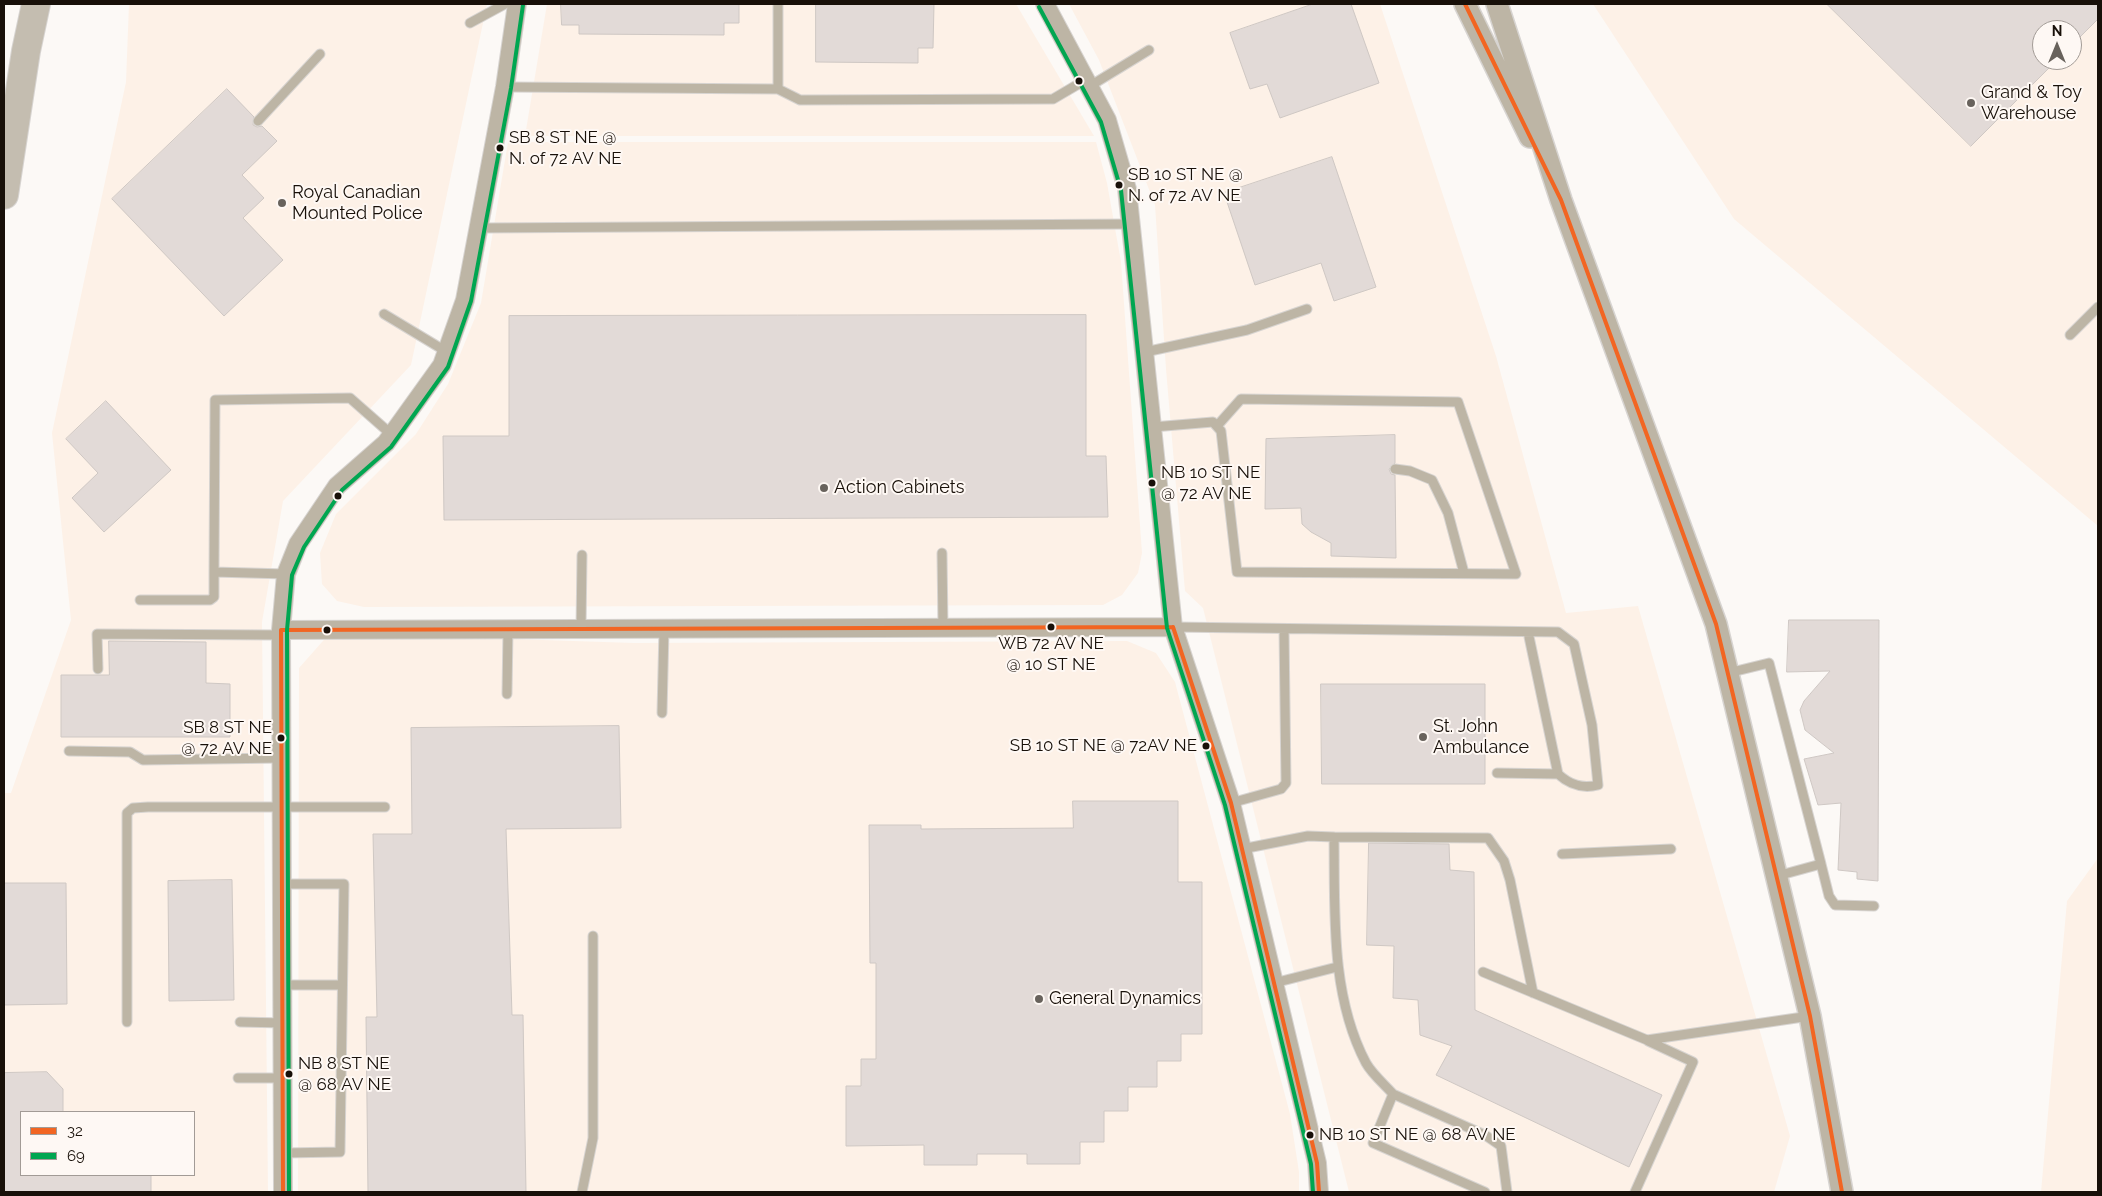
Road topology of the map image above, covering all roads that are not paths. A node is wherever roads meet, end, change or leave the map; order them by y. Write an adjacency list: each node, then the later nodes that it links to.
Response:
1 (36, 4): 15 (highway)
2 (505, 4): 8 (lane)
3 (517, 4): 12 (street)
4 (778, 4): 13 (lane)
5 (1045, 4): 11 (street)
6 (1465, 4): 16 (street)
7 (1497, 4): 16 (street)
8 (470, 23)
9 (1150, 50): 11 (lane)
10 (320, 54): 14 (lane)
11 (1088, 83): 13 (lane); 17 (street)
12 (505, 87): 13 (lane); 18 (street)
13 (778, 89)
14 (258, 121)
15 (4, 195)
16 (1561, 200): 44 (street)
17 (1131, 224): 18 (lane); 24 (street)
18 (479, 228): 23 (street)
19 (2098, 307): 22 (lane)
20 (1307, 309): 24 (lane)
21 (384, 314): 23 (lane)
22 (2070, 335)
23 (447, 352): 27 (street)
24 (1145, 352): 26 (street)
25 (1216, 426): 26 (lane); 32 (lane); 32 (lane)
26 (1153, 427): 35 (street)
27 (392, 435): 31 (lane); 33 (street)
28 (1395, 469): 32 (lane)
29 (942, 553): 36 (lane)
30 (582, 555): 38 (lane)
31 (214, 572): 33 (lane); 34 (lane)
32 (1464, 573)
33 (286, 574): 41 (street)
34 (140, 600)
35 (1173, 627): 36 (street); 40 (lane); 51 (street)
36 (943, 628): 39 (street)
37 (508, 629): 38 (street); 41 (street); 45 (lane)
38 (581, 629): 39 (street)
39 (664, 629): 46 (lane)
40 (1284, 629): 42 (lane); 51 (lane)
41 (281, 632): 43 (lane); 48 (street)
42 (1528, 632): 50 (lane); 50 (lane)
43 (98, 669)
44 (1728, 672): 58 (lane); 59 (street)
45 (507, 694)
46 (662, 713)
47 (69, 751): 48 (lane)
48 (281, 758): 52 (street)
49 (1496, 773): 50 (lane)
50 (1558, 774)
51 (1231, 803): 55 (street)
52 (281, 807): 53 (lane); 60 (street); 70 (lane)
53 (385, 808)
54 (1334, 837): 55 (lane); 63 (lane); 68 (lane)
55 (1242, 849): 65 (street)
56 (1671, 849): 57 (lane)
57 (1562, 854)
58 (1821, 864): 59 (lane); 61 (lane)
59 (1776, 876): 69 (street)
60 (281, 884): 66 (street); 67 (lane)
61 (1874, 906)
62 (593, 936): 79 (lane)
63 (1337, 967): 65 (lane); 76 (lane)
64 (1483, 972): 68 (lane)
65 (1274, 983): 80 (street)
66 (283, 985): 67 (lane); 72 (street)
67 (342, 985): 77 (lane)
68 (1533, 993): 73 (lane)
69 (1810, 1016): 73 (lane); 84 (street)
70 (127, 1022)
71 (240, 1022): 72 (lane)
72 (283, 1022): 75 (street)
73 (1647, 1040): 83 (lane)
74 (238, 1078): 75 (lane)
75 (283, 1078): 77 (street)
76 (1393, 1094): 81 (lane); 82 (lane)
77 (283, 1153): 78 (street)
78 (283, 1192)
79 (582, 1192)
80 (1318, 1192)
81 (1484, 1192)
82 (1508, 1192)
83 (1635, 1192)
84 (1842, 1192)

